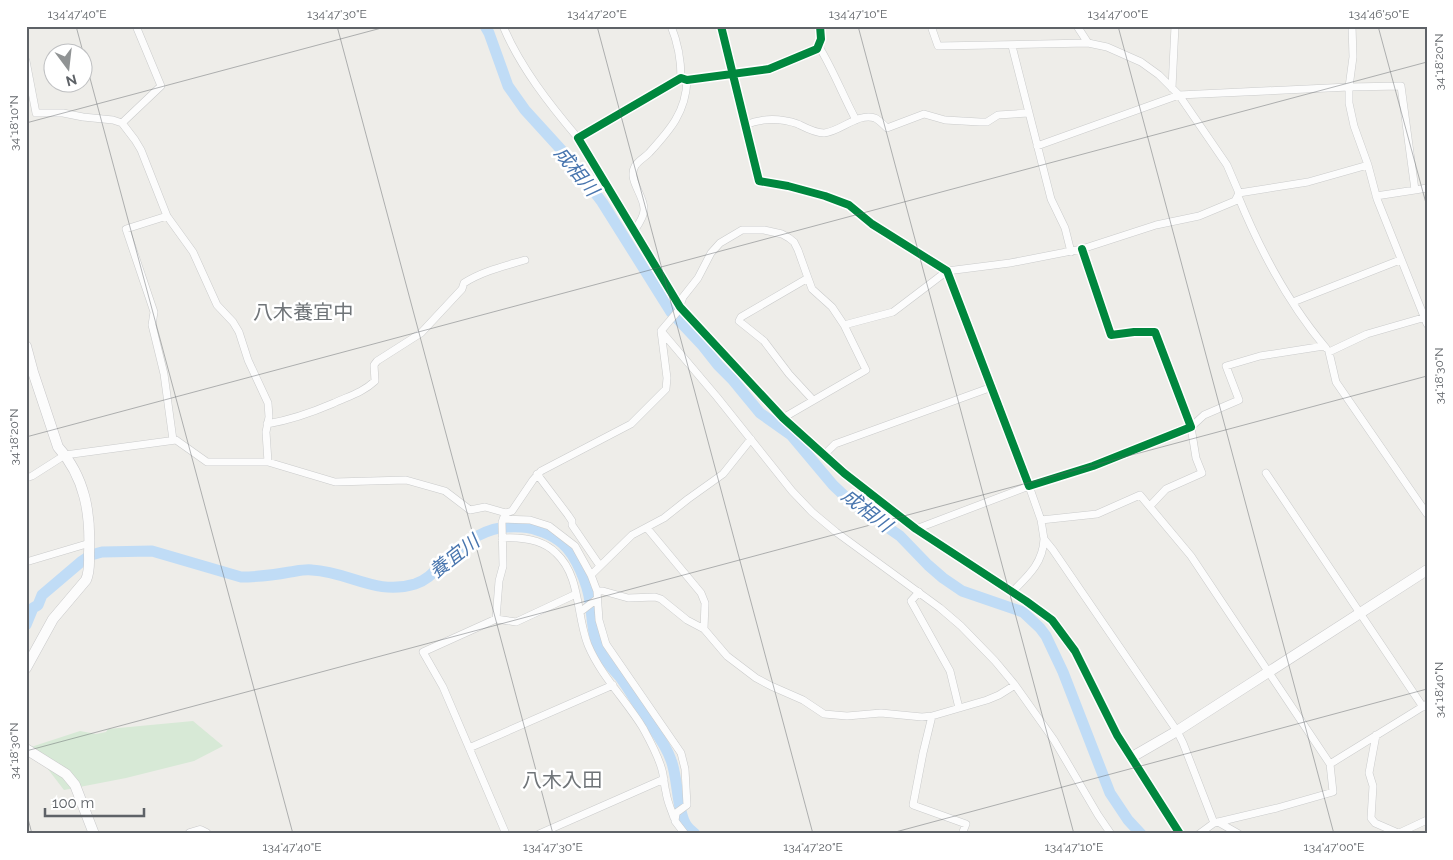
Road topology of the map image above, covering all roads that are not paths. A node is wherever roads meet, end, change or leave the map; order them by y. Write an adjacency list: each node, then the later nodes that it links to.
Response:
1 (136, 26): 22 (street)
2 (503, 26): 24 (street)
3 (671, 26): 15 (street)
4 (721, 26): 14 (street)
5 (820, 26): 11 (street)
6 (931, 26): 12 (street)
7 (1077, 26): 10 (street)
8 (1175, 26): 17 (street)
9 (1352, 26): 16 (street)
10 (1088, 43): 12 (street); 17 (street)
11 (818, 45): 14 (street); 21 (street)
12 (1012, 46): 20 (street)
13 (26, 62): 19 (street)
14 (732, 74): 15 (street); 23 (street)
15 (684, 79): 24 (street); 32 (street)
16 (1348, 87): 18 (street); 26 (street); 28 (street)
17 (1172, 88): 18 (street)
18 (1179, 95): 25 (street); 29 (street)
19 (30, 97): 22 (street)
20 (1029, 113): 21 (street); 25 (street)
21 (856, 120): 23 (street)
22 (122, 124): 31 (street)
23 (745, 125): 37 (street)
24 (578, 138): 32 (street)
25 (1037, 146): 34 (street)
26 (1368, 165): 29 (street); 30 (street)
27 (1427, 188): 28 (street)
28 (1415, 190): 30 (street)
29 (1238, 194): 33 (street); 39 (street)
30 (1376, 196): 36 (street)
31 (167, 216): 50 (street); 53 (street)
32 (634, 231): 40 (street)
33 (1082, 250): 34 (street); 51 (street)
34 (1071, 252): 37 (street)
35 (526, 260): 50 (street)
36 (1400, 260): 39 (street); 41 (street)
37 (947, 271): 42 (street); 47 (street)
38 (808, 278): 40 (street); 42 (street); 48 (street)
39 (1293, 302): 45 (street)
40 (679, 309): 43 (street); 49 (street)
41 (1426, 319): 45 (street)
42 (844, 325): 48 (street)
43 (664, 329): 52 (street); 58 (street)
44 (26, 346): 46 (street)
45 (1327, 349): 51 (street); 62 (street)
46 (30, 373): 54 (street)
47 (992, 387): 55 (street); 60 (street)
48 (813, 400): 49 (street)
49 (783, 418): 55 (street)
50 (267, 424): 56 (street)
51 (1191, 427): 60 (street); 61 (street)
52 (751, 439): 65 (street); 74 (street)
53 (173, 440): 54 (street); 56 (street)
54 (66, 455): 59 (street); 69 (street)
55 (824, 455): 66 (street)
56 (268, 462): 63 (street)
57 (1266, 473): 79 (street)
58 (537, 474): 63 (street); 71 (street)
59 (26, 478)
60 (1029, 486): 64 (street); 66 (street)
61 (1150, 506): 64 (street); 83 (street)
62 (1427, 514)
63 (504, 518): 67 (street); 73 (street)
64 (1040, 520): 68 (street)
65 (647, 528): 71 (street); 81 (street)
66 (916, 529): 75 (street)
67 (502, 538): 76 (street); 80 (street)
68 (1044, 540): 75 (street); 89 (street)
69 (90, 548): 70 (street); 82 (street)
70 (26, 562)
71 (600, 566): 73 (street)
72 (1427, 570): 79 (street)
73 (591, 575): 77 (street)
74 (919, 592): 85 (street); 87 (street)
75 (1012, 592): 93 (street)
76 (576, 594): 78 (street); 80 (street)
77 (596, 597): 78 (street); 81 (street); 96 (street)
78 (580, 612): 84 (street)
79 (1360, 612): 83 (street); 86 (street)
80 (496, 619): 91 (street)
81 (704, 629): 88 (street)
82 (26, 668)
83 (1269, 671): 89 (street); 94 (street)
84 (613, 684): 91 (street); 95 (street)
85 (1015, 685): 87 (street); 107 (street)
86 (1425, 706): 90 (street)
87 (959, 708): 88 (street)
88 (932, 716): 106 (street)
89 (1177, 731): 93 (street); 98 (street)
90 (1376, 735): 94 (street); 99 (street)
91 (469, 748): 103 (street)
92 (26, 749): 100 (street)
93 (1132, 757): 108 (street)
94 (1330, 764): 98 (street)
95 (664, 779): 96 (street); 104 (street)
96 (676, 817): 105 (street)
97 (1427, 820): 99 (street)
98 (1216, 822): 109 (street); 110 (street)
99 (1397, 833)
100 (94, 834)
101 (190, 834): 102 (street)
102 (206, 834)
103 (506, 834)
104 (539, 834)
105 (685, 834)
106 (962, 834)
107 (1112, 834)
108 (1180, 834)
109 (1199, 834)
110 (1239, 834)

